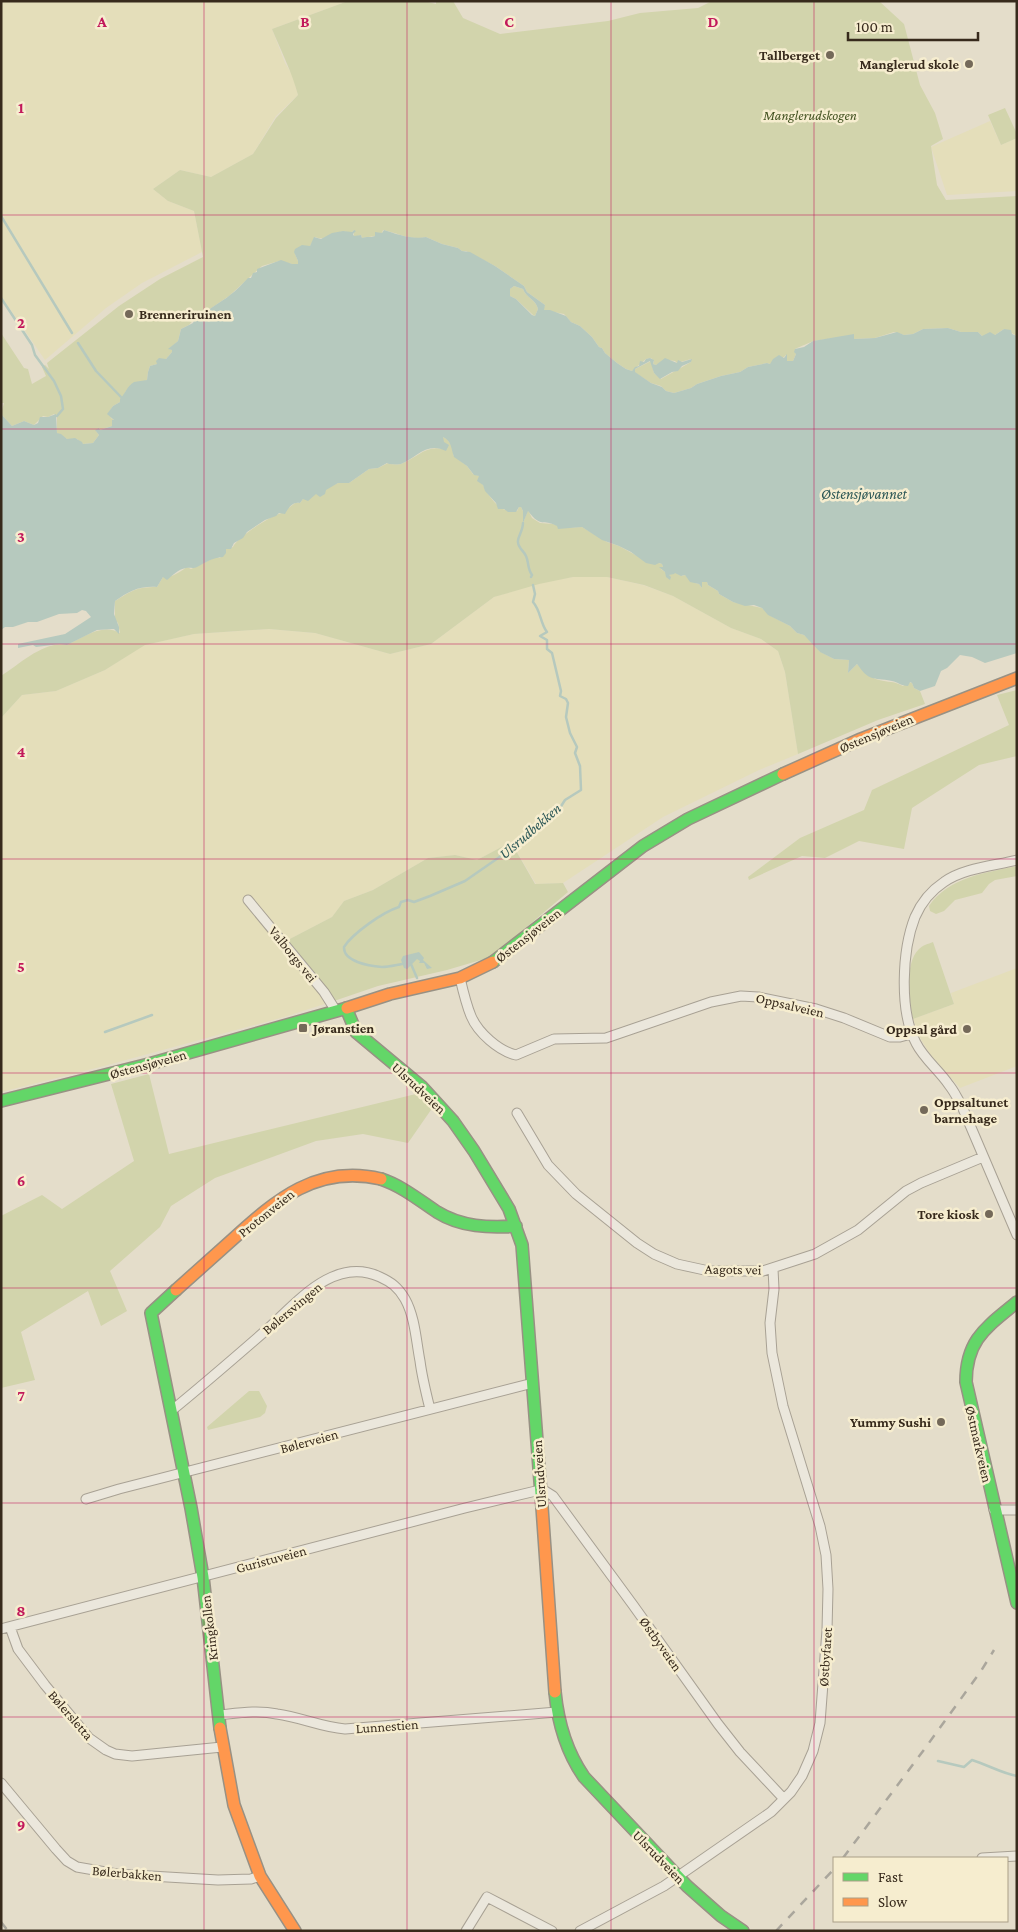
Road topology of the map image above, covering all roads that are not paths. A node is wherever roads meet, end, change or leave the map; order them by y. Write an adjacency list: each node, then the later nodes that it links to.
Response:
1 (1017, 678): 4 (street, Østensjøveien)
2 (1017, 860): 6 (street)
3 (248, 900): 5 (street, Valborgs vei)
4 (460, 978): 5 (street, Østensjøveien); 6 (street, Oppsalveien)
5 (341, 1009): 7 (street, Østensjøveien); 10 (street, Ulsrudveien)
6 (912, 1034): 9 (street)
7 (1, 1100)
8 (517, 1113): 12 (street, Aagots vei)
9 (983, 1157): 11 (street); 12 (street, Aagots vei)
10 (516, 1226): 14 (street, Protonveien); 15 (street, Ulsrudveien)
11 (1017, 1235)
12 (773, 1269): 30 (street, Østbyfaret)
13 (1017, 1302): 21 (street, Østmarkveien)
14 (150, 1313): 17 (street, Kringkollen)
15 (533, 1383): 16 (street, Bølerveien); 19 (street, Ulsrudveien)
16 (430, 1409): 17 (street, Bølersvingen); 18 (street, Bølerveien)
17 (171, 1411): 18 (street, Kringkollen)
18 (184, 1473): 20 (street, Bølerveien); 23 (street, Kringkollen)
19 (540, 1490): 23 (street, Guristuveien); 26 (street, Ulsrudveien); 30 (street, Østbyveien)
20 (86, 1499)
21 (994, 1510): 22 (street); 24 (street, Østmarkveien)
22 (1017, 1510)
23 (203, 1576): 25 (street, Guristuveien); 27 (street, Kringkollen)
24 (1017, 1603)
25 (6, 1628): 28 (street, Bølersletta)
26 (556, 1712): 27 (street, Lunnestien); 34 (street, Ulsrudveien)
27 (220, 1715): 28 (street, Kringkollen)
28 (222, 1747): 33 (street, Kringkollen)
29 (1, 1784): 33 (street, Bølerbakken)
30 (784, 1799): 34 (street, Østbyfaret)
31 (1017, 1856): 32 (street)
32 (1000, 1857)
33 (260, 1876): 35 (street, Kringkollen)
34 (678, 1876): 38 (street, Østbyfaret); 39 (street, Ulsrudveien)
35 (295, 1931)
36 (466, 1931): 37 (street)
37 (552, 1931)
38 (580, 1931)
39 (742, 1931)

